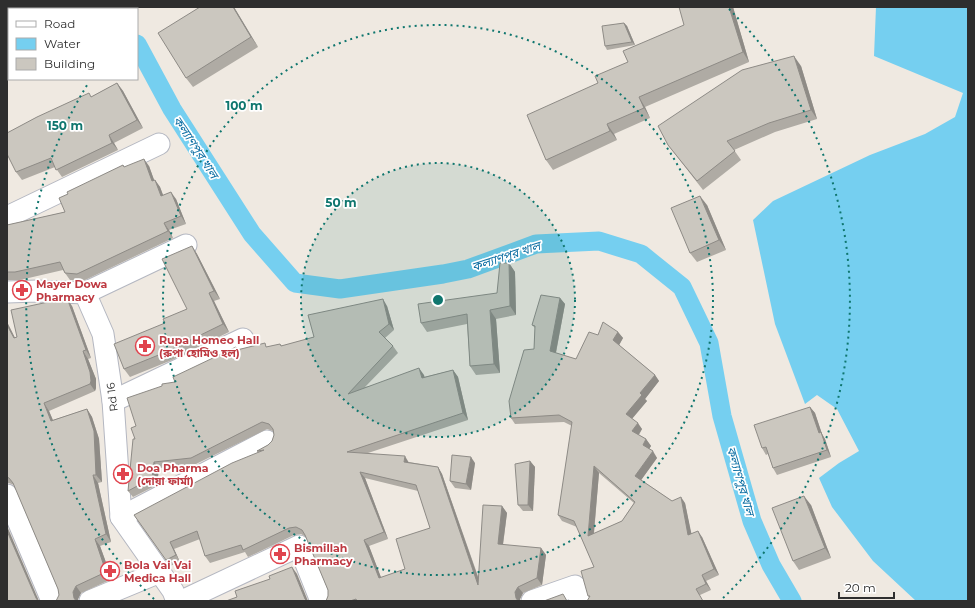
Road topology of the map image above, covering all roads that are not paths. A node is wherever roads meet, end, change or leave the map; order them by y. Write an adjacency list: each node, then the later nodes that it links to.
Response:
1 (159, 144): 2 (street)
2 (7, 217)
3 (186, 245): 5 (street)
4 (7, 292): 5 (street)
5 (85, 293): 7 (street, Rd 16)
6 (243, 339): 7 (street)
7 (113, 401): 10 (street, Rd 16)
8 (267, 442): 10 (street)
9 (7, 495): 12 (street)
10 (121, 517): 11 (street)
11 (160, 572): 13 (street); 14 (street)
12 (52, 601)
13 (90, 601)
14 (177, 601)
15 (182, 601): 16 (street)
16 (321, 601)
17 (532, 601): 18 (street)
18 (580, 601)

